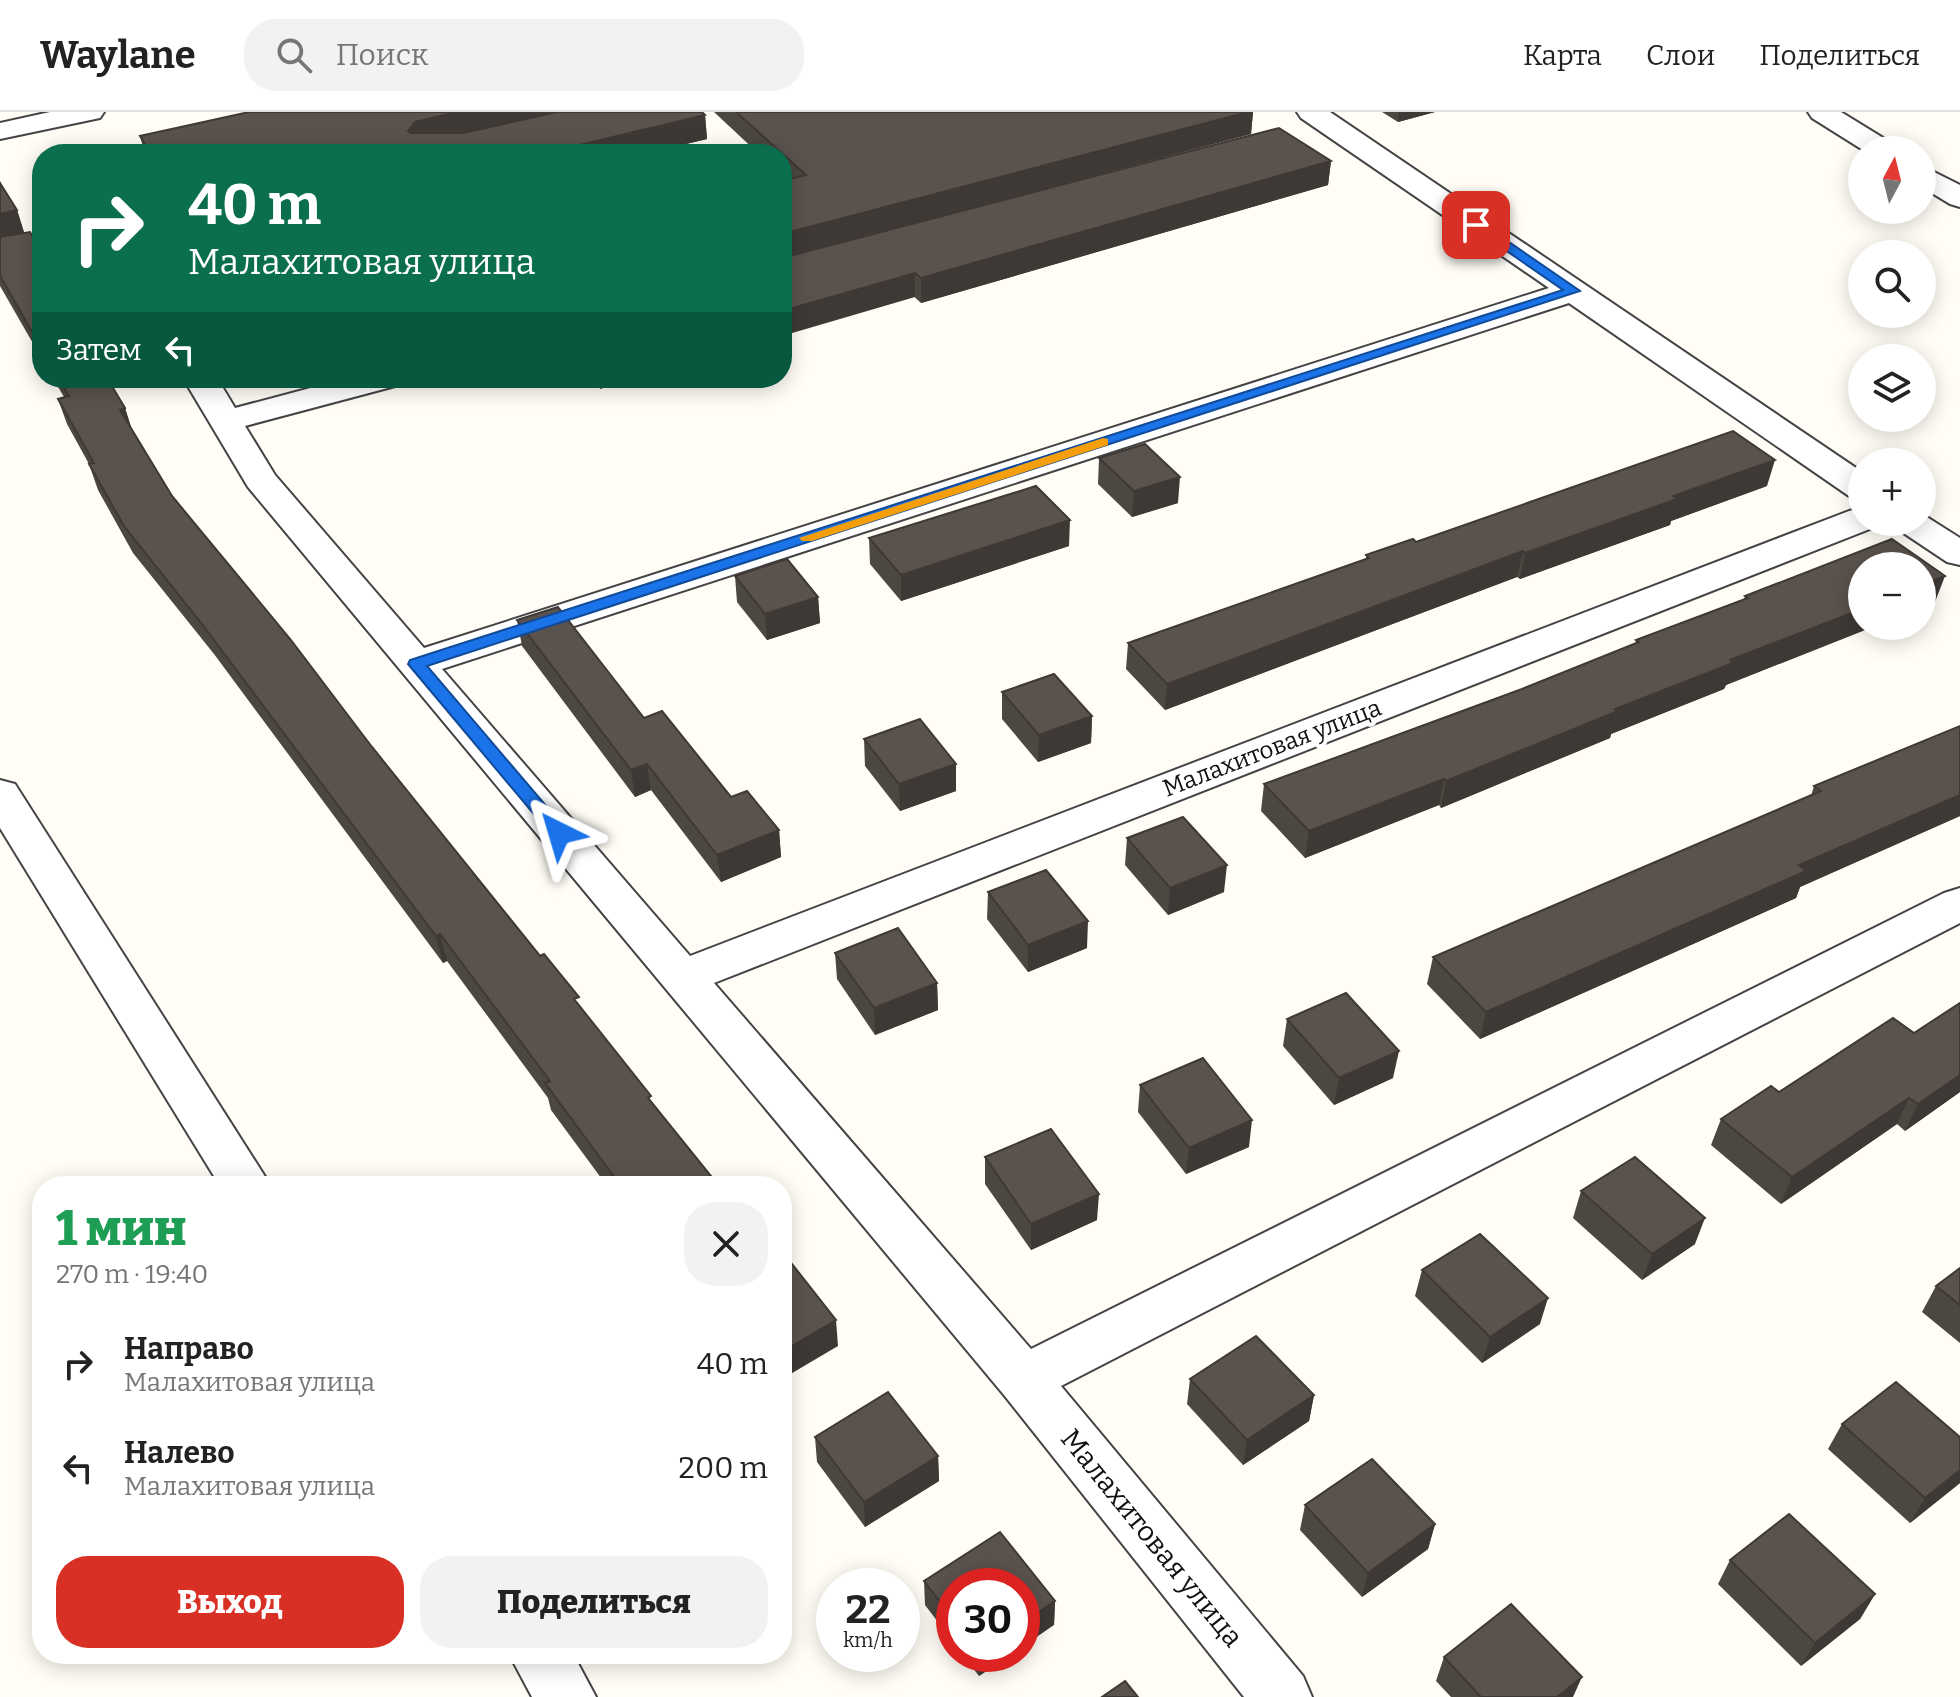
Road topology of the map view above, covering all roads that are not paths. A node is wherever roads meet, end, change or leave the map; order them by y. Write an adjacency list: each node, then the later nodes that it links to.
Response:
1 (90, 112): 4 (street)
2 (1822, 112): 5 (street)
3 (1314, 124): 10 (street)
4 (0, 131)
5 (1861, 136)
6 (1936, 183): 7 (street)
7 (1960, 198)
8 (32, 245): 9 (street)
9 (0, 252)
10 (1573, 291): 14 (street); 18 (street)
11 (206, 388): 13 (street, Малахитовая улица)
12 (349, 388): 13 (street)
13 (225, 421): 18 (street, Малахитовая улица)
14 (1848, 478)
15 (1848, 524): 21 (street, Малахитовая улица)
16 (1933, 536): 17 (street)
17 (1960, 554)
18 (416, 664): 21 (street, Малахитовая улица)
19 (0, 794): 22 (street)
20 (1960, 904): 23 (street)
21 (682, 977): 23 (street, Малахитовая улица)
22 (240, 1176)
23 (1023, 1379): 26 (street, Малахитовая улица)
24 (545, 1664): 25 (street)
25 (566, 1697)
26 (1282, 1697)

